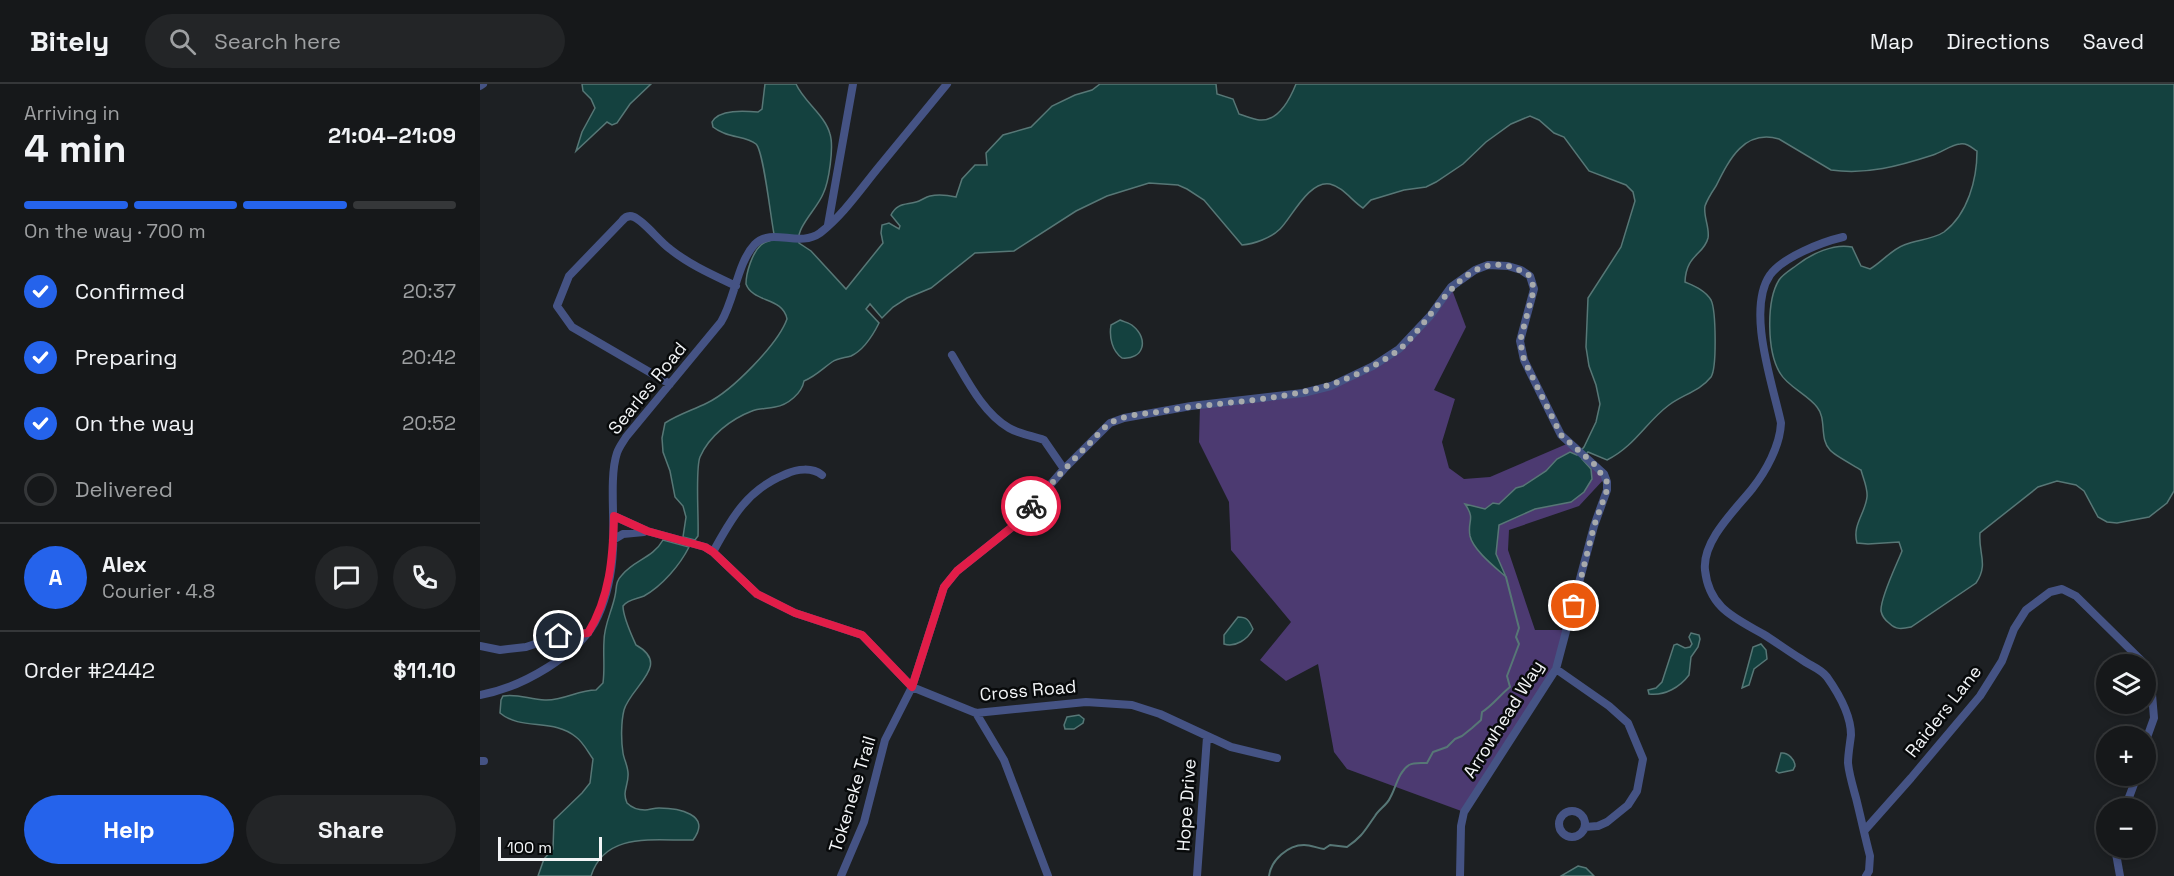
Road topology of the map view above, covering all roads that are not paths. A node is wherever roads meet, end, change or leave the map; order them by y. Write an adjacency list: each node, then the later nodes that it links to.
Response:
1 (853, 84): 3 (street)
2 (947, 84): 3 (street)
3 (828, 225): 5 (street, Searles Road)
4 (1843, 237): 25 (street)
5 (736, 286): 7 (street, Searles Road); 7 (street)
6 (952, 355): 9 (street)
7 (670, 384): 11 (street, Searles Road)
8 (1579, 451): 9 (street, Tokeneke Trail); 18 (street, Arrowhead Way)
9 (1064, 469): 19 (street, Tokeneke Trail)
10 (822, 475): 14 (street)
11 (614, 516): 12 (street, Cross Road); 13 (street, Searles Road)
12 (647, 531): 13 (street, Cross Road); 14 (street, Cross Road)
13 (613, 540): 15 (street, Searles Road)
14 (713, 552): 19 (street, Cross Road)
15 (588, 633): 16 (street); 20 (street, Searles Road)
16 (480, 646)
17 (2134, 654): 25 (street, Raiders Lane)
18 (1556, 669): 24 (street); 30 (street, Arrowhead Way)
19 (912, 687): 21 (street, Cross Road); 27 (street, Tokeneke Trail)
20 (480, 696)
21 (976, 713): 22 (street, Cross Road); 28 (street)
22 (1207, 737): 23 (street, Cross Road); 29 (street, Hope Drive)
23 (1277, 758)
24 (1586, 827)
25 (1864, 831): 31 (street)
26 (2117, 858): 32 (street)
27 (841, 876)
28 (1048, 876)
29 (1197, 876)
30 (1461, 876)
31 (1866, 876)
32 (2120, 876)

